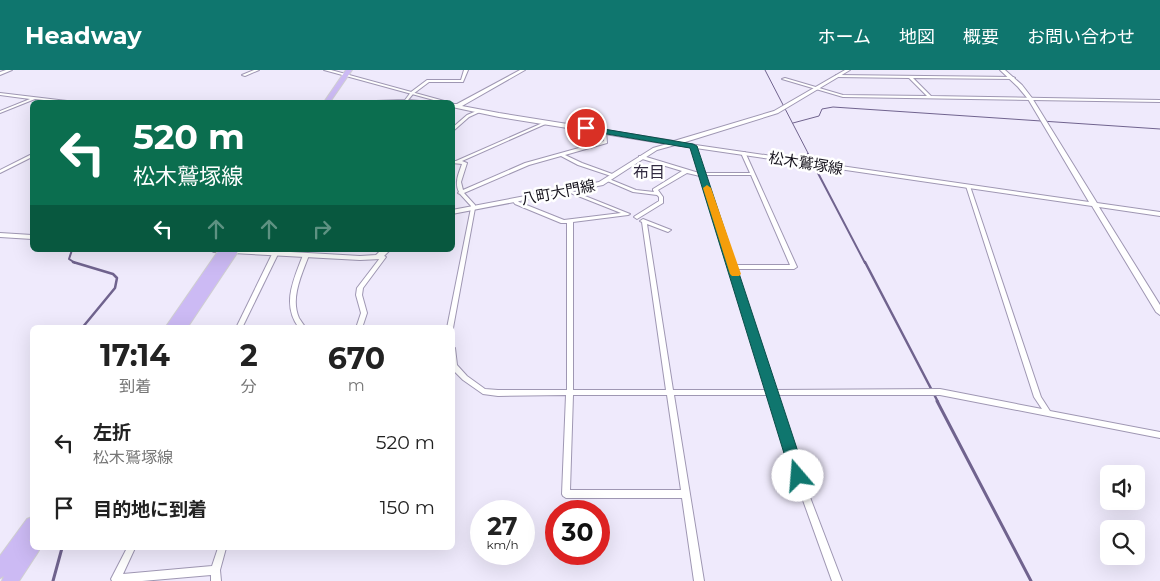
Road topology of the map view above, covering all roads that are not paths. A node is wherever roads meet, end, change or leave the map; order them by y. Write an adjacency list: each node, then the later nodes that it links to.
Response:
1 (10, 70): 9 (main road)
2 (256, 70): 10 (street)
3 (326, 70): 8 (main road)
4 (466, 70): 16 (street)
5 (523, 70): 27 (main road)
6 (848, 70): 11 (main road, 八町大門線)
7 (1002, 70): 13 (street)
8 (350, 73): 16 (main road); 22 (highway); 23 (highway)
9 (0, 74)
10 (244, 75)
11 (836, 76): 12 (street); 15 (main road, 八町大門線)
12 (910, 77): 13 (street); 18 (street)
13 (1013, 78): 20 (street)
14 (784, 79): 15 (street)
15 (817, 88): 18 (street); 34 (main road, 八町大門線)
16 (412, 93): 24 (street); 25 (main road)
17 (0, 94): 19 (street)
18 (930, 97): 20 (street)
19 (35, 98): 21 (street); 30 (street)
20 (1030, 99): 26 (street); 52 (street)
21 (51, 100)
22 (329, 100)
23 (334, 100)
24 (407, 100)
25 (438, 100)
26 (1160, 100)
27 (455, 105)
28 (455, 106): 29 (main road, 松木鷲塚線)
29 (480, 111): 31 (main road, 松木鷲塚線); 32 (street)
30 (0, 112)
31 (548, 122): 33 (main road, 松木鷲塚線); 40 (street)
32 (455, 128)
33 (604, 131): 34 (main road, 松木鷲塚線); 37 (street)
34 (676, 142): 35 (main road, 松木鷲塚線); 39 (main road, 八町大門線)
35 (693, 146): 36 (main road, 松木鷲塚線); 44 (street)
36 (743, 153): 45 (street); 47 (main road, 松木鷲塚線)
37 (562, 154): 46 (street); 49 (street)
38 (30, 157): 43 (street)
39 (641, 157): 42 (street); 46 (main road, 八町大門線)
40 (455, 162)
41 (455, 162): 49 (street)
42 (686, 171): 44 (street); 50 (street)
43 (0, 172)
44 (703, 174): 45 (street); 68 (street)
45 (753, 174): 68 (street)
46 (610, 178): 48 (main road, 八町大門線); 50 (street)
47 (968, 186): 52 (main road, 松木鷲塚線); 80 (street)
48 (570, 191): 51 (main road, 八町大門線); 55 (street)
49 (460, 193): 53 (street)
50 (659, 194): 57 (street)
51 (514, 200): 53 (main road, 八町大門線); 58 (street)
52 (1094, 204): 56 (street, 松木鷲塚線); 69 (street)
53 (472, 208): 54 (main road, 八町大門線); 75 (street)
54 (455, 211)
55 (628, 214): 57 (street); 58 (street)
56 (1160, 214)
57 (637, 217): 59 (street)
58 (570, 221): 79 (street)
59 (644, 222): 60 (street); 77 (street)
60 (668, 230)
61 (0, 235): 62 (main road)
62 (30, 237)
63 (225, 252): 70 (highway)
64 (225, 252): 71 (highway)
65 (276, 252): 67 (main road); 72 (street)
66 (383, 253): 67 (main road); 74 (street)
67 (306, 255): 73 (street)
68 (733, 267): 78 (street)
69 (1160, 312)
70 (172, 325)
71 (183, 325)
72 (240, 325)
73 (300, 325)
74 (360, 325)
75 (451, 325)
76 (455, 367): 79 (street)
77 (669, 392): 78 (street); 79 (street); 82 (street)
78 (772, 393): 80 (street); 94 (street)
79 (570, 394): 82 (street)
80 (1048, 413): 81 (street)
81 (1160, 435)
82 (686, 494): 93 (street)
83 (30, 531): 84 (highway)
84 (26, 545): 87 (highway); 88 (highway); 91 (highway)
85 (130, 550): 90 (street)
86 (221, 550): 89 (street)
87 (0, 560)
88 (0, 570)
89 (215, 570): 90 (street); 92 (street)
90 (115, 580)
91 (10, 581)
92 (216, 581)
93 (699, 581)
94 (837, 581)

